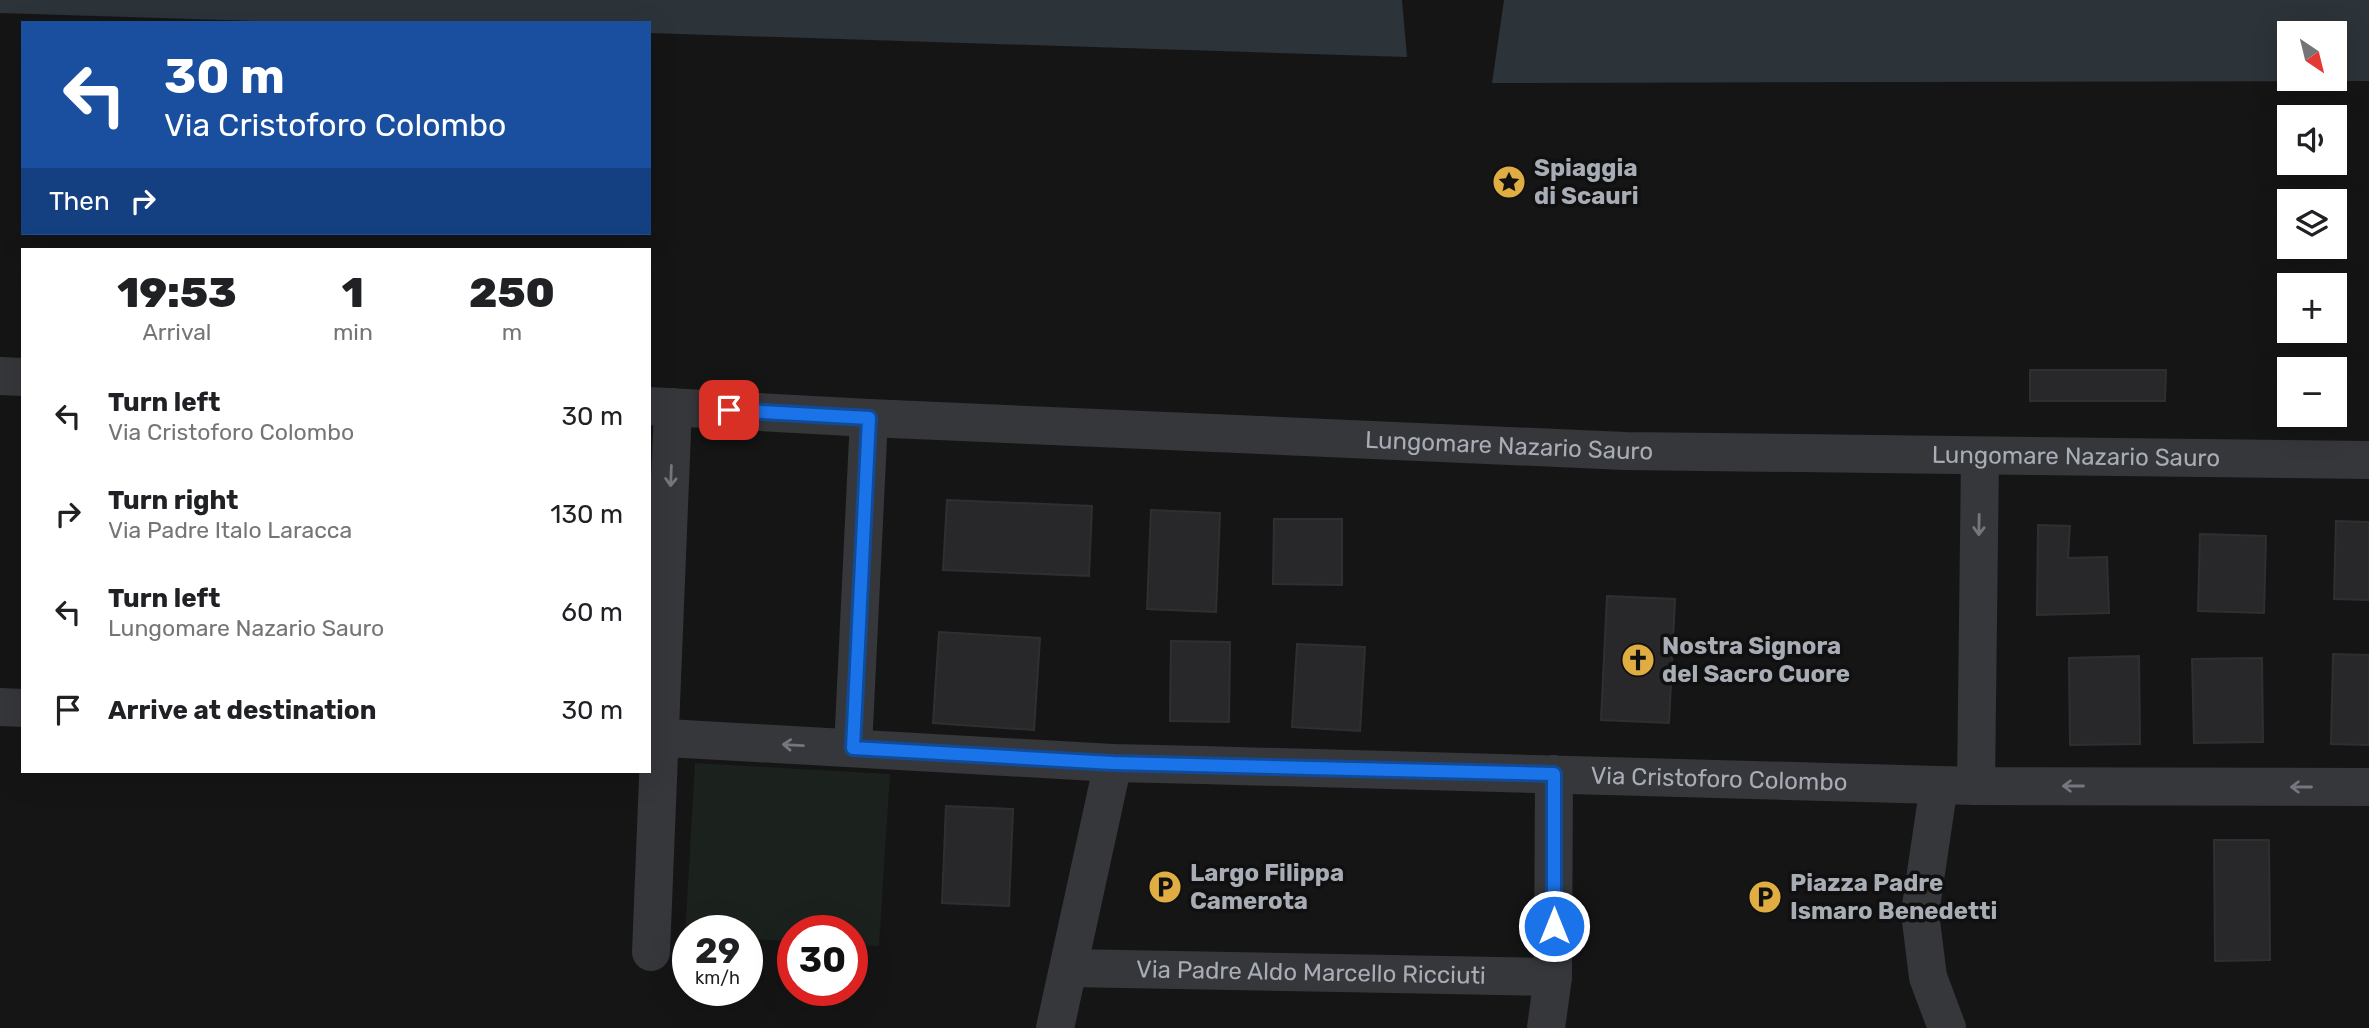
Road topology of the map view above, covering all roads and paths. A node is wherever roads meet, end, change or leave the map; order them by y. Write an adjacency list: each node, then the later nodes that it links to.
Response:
1 (0, 376): 2 (street)
2 (21, 377)
3 (661, 407): 4 (street, Lungomare Nazario Sauro); 9 (street, one-way to 9)
4 (869, 418): 5 (street, Lungomare Nazario Sauro); 10 (street)
5 (1980, 456): 6 (street, Lungomare Nazario Sauro); 13 (street, one-way to 13)
6 (2369, 460)
7 (0, 707): 8 (street)
8 (21, 708)
9 (654, 737): 10 (street, Via Cristoforo Colombo, one-way to 9); 15 (street)
10 (853, 748): 11 (street, Via Cristoforo Colombo)
11 (1113, 763): 12 (street, Via Cristoforo Colombo); 16 (street)
12 (1554, 774): 13 (street, Via Cristoforo Colombo); 17 (street)
13 (1957, 785): 14 (street, Via Cristoforo Colombo, one-way to 13); 20 (street)
14 (2369, 787)
15 (651, 952)
16 (1069, 968): 17 (street, Via Padre Aldo Marcello Ricciuti); 18 (street)
17 (1553, 977): 19 (street)
18 (1055, 1028)
19 (1546, 1028)
20 (1947, 1028)

